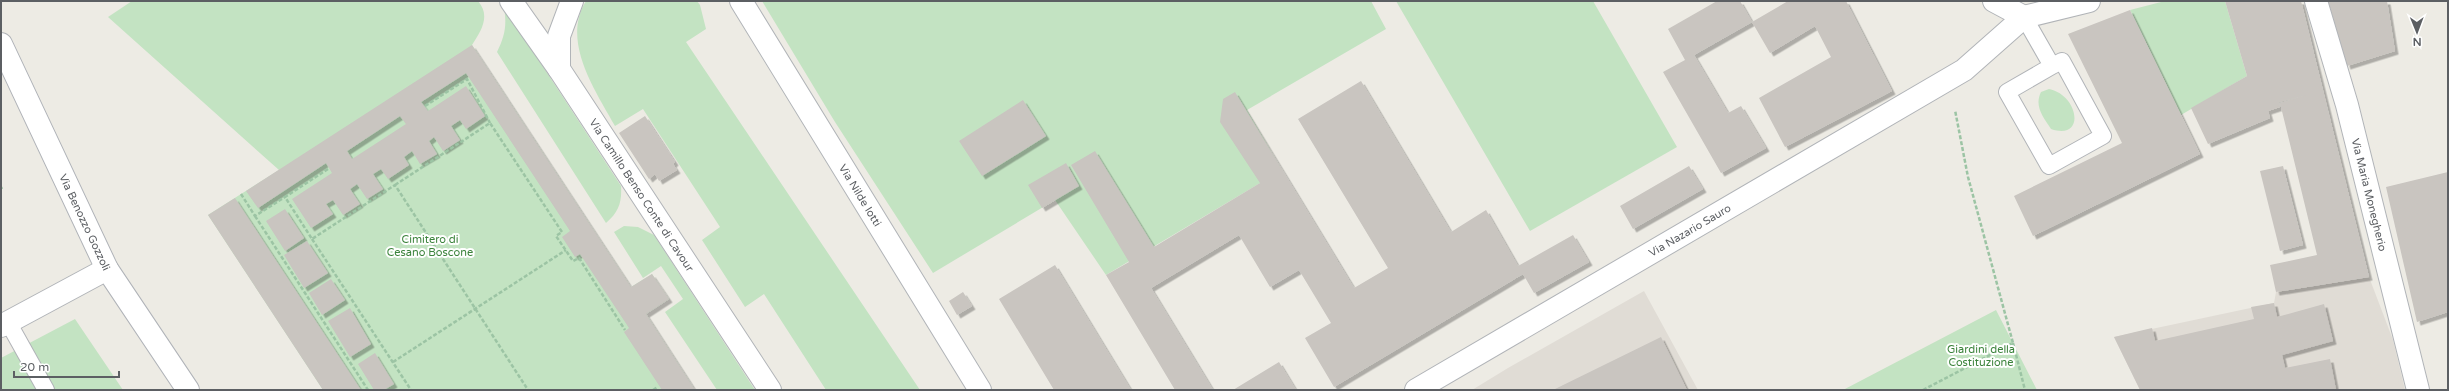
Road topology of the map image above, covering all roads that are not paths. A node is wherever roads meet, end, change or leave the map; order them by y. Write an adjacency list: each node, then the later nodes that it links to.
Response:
1 (511, 1): 10 (street, Via Camillo Benso Conte di Cavour)
2 (572, 1): 10 (street)
3 (742, 1): 16 (street, Via Nilde Iotti)
4 (1994, 1): 7 (street)
5 (2089, 1): 7 (street)
6 (2316, 1): 18 (street, Via Maria Monegherio)
7 (2024, 17): 9 (lane); 17 (street, Via Nazario Sauro)
8 (1, 44): 11 (street, Via Benozzo Gozzoli)
9 (2052, 66): 9 (lane)
10 (559, 69): 15 (street, Via Camillo Benso Conte di Cavour)
11 (107, 269): 12 (street); 14 (street, Via Benozzo Gozzoli)
12 (5, 324): 13 (lane)
13 (46, 390)
14 (188, 390)
15 (770, 390)
16 (980, 390)
17 (1416, 390)
18 (2418, 390)

